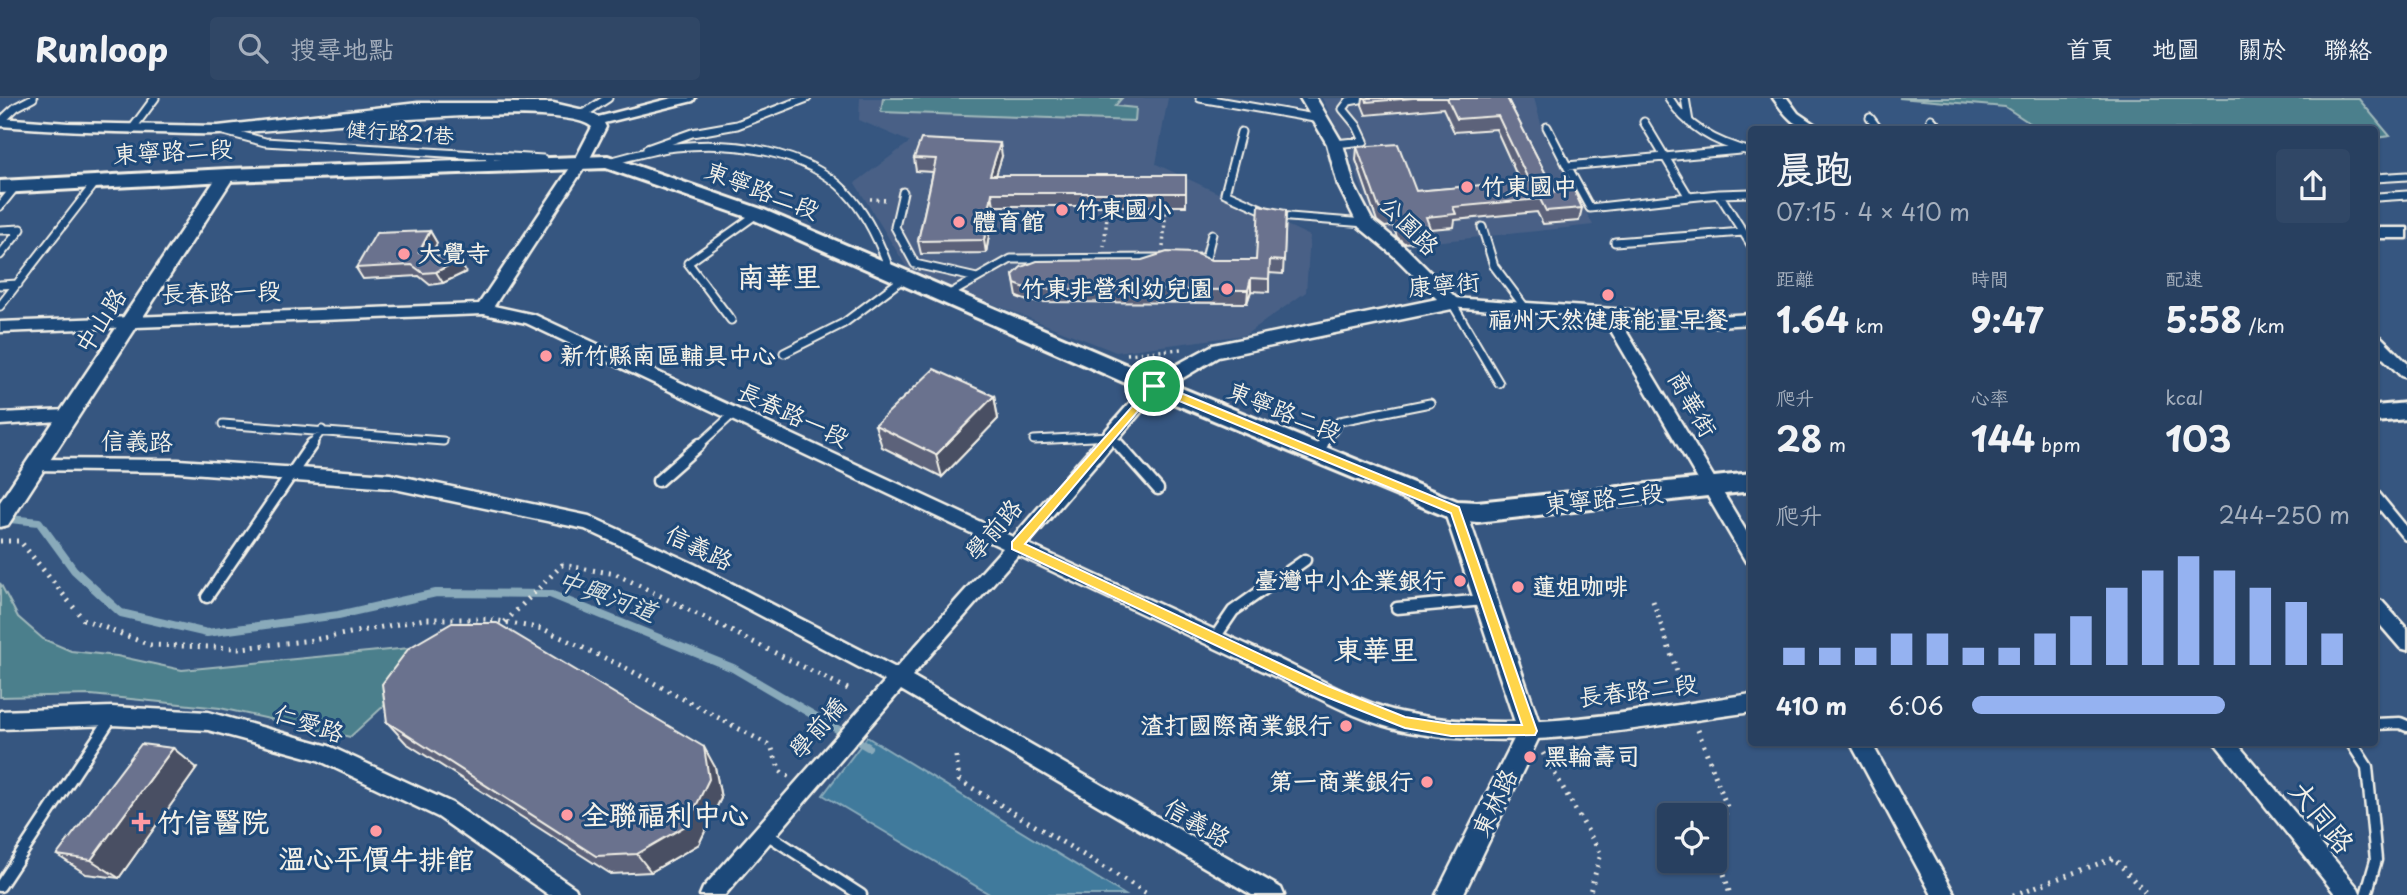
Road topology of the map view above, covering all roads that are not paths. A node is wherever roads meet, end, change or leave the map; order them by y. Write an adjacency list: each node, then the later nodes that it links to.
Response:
1 (33, 98): 17 (lane)
2 (155, 98): 24 (lane)
3 (608, 98): 12 (lane)
4 (688, 98): 16 (street)
5 (807, 98): 32 (lane)
6 (1200, 98): 14 (lane)
7 (1308, 98): 14 (street, 公園路)
8 (1669, 98): 19 (lane)
9 (1685, 98): 19 (lane)
10 (1780, 98): 20 (street)
11 (1360, 99): 27 (lane)
12 (583, 114): 16 (street); 25 (street)
13 (1870, 118): 21 (lane)
14 (1320, 119): 27 (street, 公園路)
15 (1931, 119): 22 (lane)
16 (596, 121): 31 (street)
17 (0, 122): 24 (street)
18 (1644, 122): 30 (lane)
19 (1689, 122): 28 (lane)
20 (1810, 126)
21 (1876, 126)
22 (1937, 126)
23 (1547, 127): 33 (lane)
24 (132, 129): 25 (street)
25 (218, 130): 31 (lane, 健行路21巷)
26 (1241, 132): 47 (lane)
27 (1335, 145): 47 (street, 公園路)
28 (1740, 150): 29 (lane); 30 (lane)
29 (1748, 151)
30 (1666, 158): 33 (lane); 43 (lane)
31 (581, 162): 32 (main road, 東寧路二段); 34 (main road, 東寧路二段); 67 (street)
32 (608, 162): 46 (main road, 東寧路二段); 59 (lane)
33 (1567, 166): 43 (lane)
34 (227, 175): 37 (main road, 東寧路二段); 70 (street, 中山路)
35 (2407, 176): 36 (lane)
36 (2378, 178)
37 (96, 182): 38 (main road, 東寧路二段); 61 (lane)
38 (8, 187): 45 (lane)
39 (1748, 193): 40 (lane)
40 (1719, 194): 43 (lane); 50 (lane)
41 (2407, 195): 44 (lane)
42 (902, 196): 60 (lane)
43 (1689, 197)
44 (2378, 197)
45 (0, 206)
46 (757, 214): 59 (main road, 東寧路二段); 71 (lane)
47 (1365, 223): 64 (street, 公園路)
48 (1482, 227): 66 (lane)
49 (0, 230): 56 (lane)
50 (1744, 232): 54 (lane); 55 (lane)
51 (2378, 233): 52 (street)
52 (2407, 233)
53 (1212, 234): 58 (lane)
54 (1748, 239)
55 (1615, 243)
56 (0, 255)
57 (1173, 258): 60 (lane)
58 (1184, 258)
59 (897, 275): 63 (main road, 東寧路二段); 74 (lane)
60 (977, 278): 63 (lane)
61 (18, 284): 62 (lane); 65 (lane)
62 (0, 285)
63 (946, 296): 77 (main road, 東寧路二段)
64 (1452, 303): 66 (street, 康寧街); 76 (lane); 77 (street, 康寧街)
65 (0, 306)
66 (1524, 306): 68 (street, 康寧街)
67 (484, 309): 70 (street, 長春路一段); 80 (street, 長春路一段)
68 (1608, 313): 69 (street, 康寧街); 94 (street, 商華街)
69 (1748, 319)
70 (131, 320): 72 (street, 長春路一段); 82 (street, 中山路)
71 (731, 320)
72 (0, 327)
73 (2378, 344): 75 (street)
74 (784, 353)
75 (2407, 372)
76 (1499, 383)
77 (1154, 386): 86 (street, 學前路); 89 (main road, 東寧路二段)
78 (1430, 403): 89 (lane)
79 (2407, 411): 81 (main road)
80 (733, 414): 92 (lane); 100 (street, 長春路一段)
81 (2378, 414)
82 (68, 416): 83 (street); 90 (street, 中山路)
83 (0, 419)
84 (222, 424): 85 (lane)
85 (322, 430): 88 (lane); 91 (lane)
86 (1111, 436): 87 (lane); 95 (lane); 100 (street, 學前路)
87 (1034, 440)
88 (443, 441)
89 (1316, 453): 97 (main road, 東寧路二段)
90 (35, 466): 91 (street, 信義路); 98 (street, 中山路)
91 (289, 474): 103 (lane); 110 (street, 信義路)
92 (658, 481)
93 (1748, 482): 94 (main road, 東寧路三段)
94 (1710, 487): 97 (main road, 東寧路三段); 101 (street, 商華街)
95 (1158, 489)
96 (2378, 500): 99 (lane)
97 (1455, 510): 104 (street)
98 (0, 519)
99 (2407, 535)
100 (1016, 545): 108 (street, 長春路一段); 110 (street, 學前路)
101 (1748, 550)
102 (1305, 561): 108 (lane)
103 (208, 597)
104 (1486, 600): 105 (lane); 117 (street)
105 (1397, 608)
106 (2378, 609): 107 (street)
107 (2390, 623): 109 (street)
108 (1214, 639): 117 (street, 長春路一段)
109 (2407, 642)
110 (898, 678): 112 (street, 學前路); 126 (street, 信義路)
111 (1748, 703): 117 (street, 長春路二段)
112 (871, 707): 121 (street, 學前橋)
113 (112, 716): 114 (street, 仁愛路); 122 (lane); 123 (street, 仁愛路)
114 (0, 720)
115 (2378, 724): 116 (lane)
116 (2407, 726)
117 (1530, 731): 127 (street, 東林路)
118 (1862, 746): 128 (street)
119 (2227, 746): 129 (street, 大同路)
120 (2354, 746): 130 (lane)
121 (763, 832): 124 (street); 125 (lane)
122 (0, 886)
123 (555, 892)
124 (711, 895)
125 (861, 895)
126 (1273, 895)
127 (1449, 895)
128 (1944, 895)
129 (2350, 895)
130 (2366, 895)

